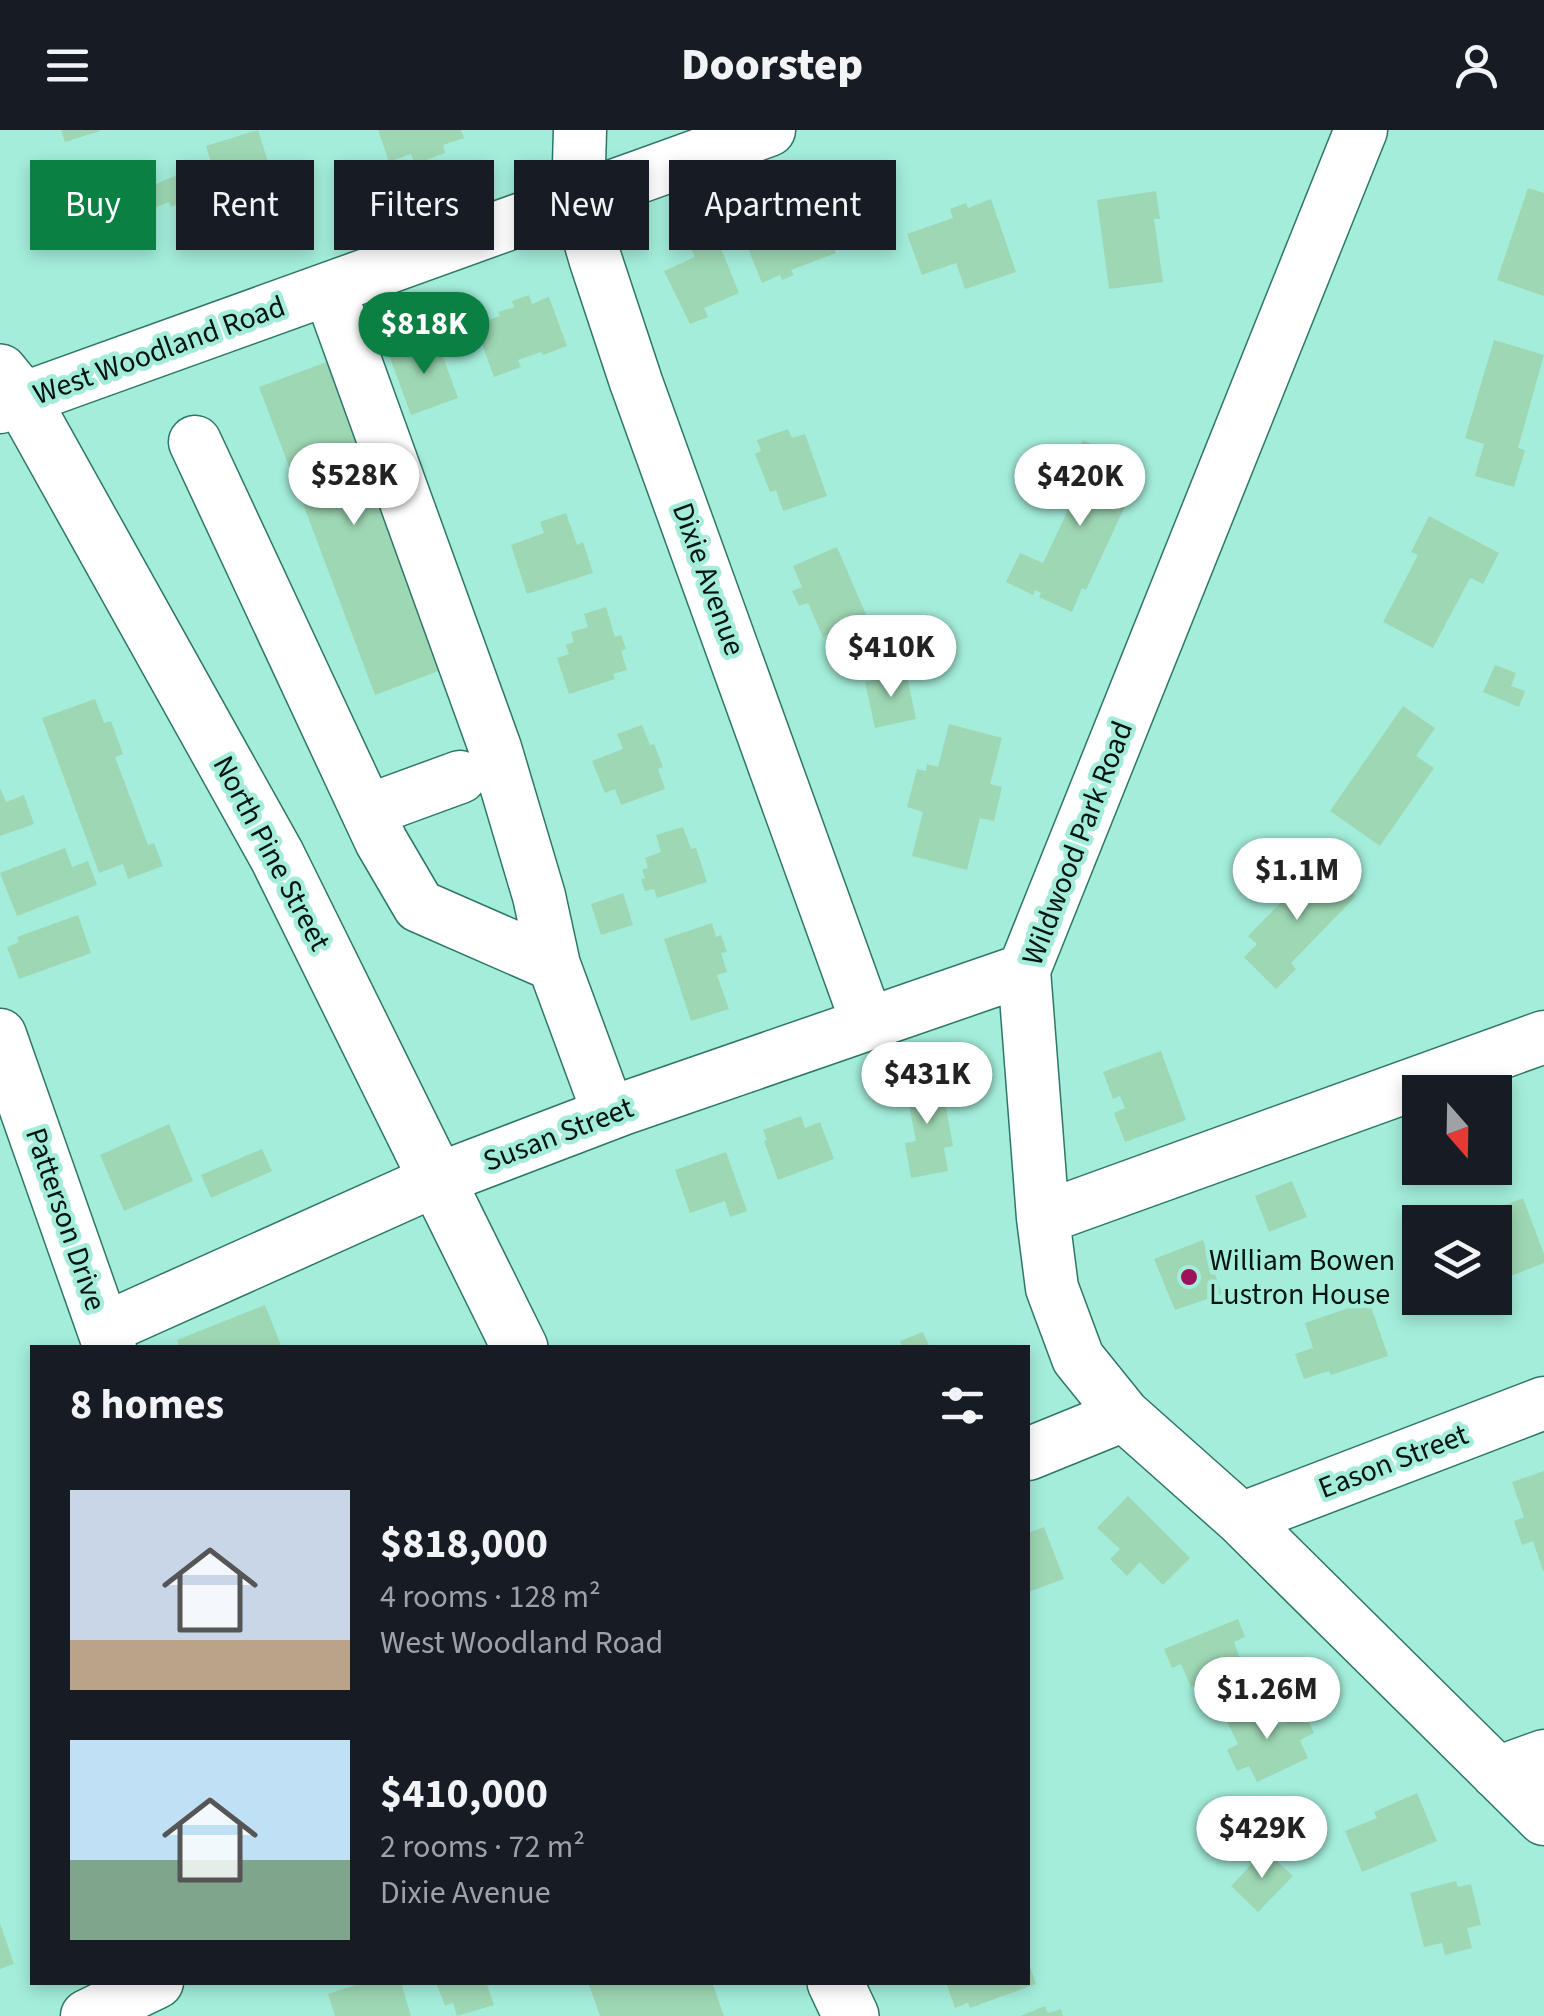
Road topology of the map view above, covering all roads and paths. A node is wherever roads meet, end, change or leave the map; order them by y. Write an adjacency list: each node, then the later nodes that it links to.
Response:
1 (580, 130): 4 (street, Dixie Avenue)
2 (769, 130): 5 (street, West Woodland Road)
3 (1361, 130): 14 (street, Wildwood Park Road)
4 (579, 160)
5 (649, 173)
6 (514, 222): 8 (street, West Woodland Road)
7 (594, 250): 15 (street, Dixie Avenue)
8 (329, 289): 9 (street, West Woodland Road); 13 (street)
9 (7, 393): 19 (main road, North Pine Street)
10 (195, 442): 12 (street)
11 (460, 778): 12 (street)
12 (367, 811): 13 (street)
13 (554, 964): 18 (street)
14 (1024, 970): 15 (street, Susan Street); 20 (street, Wildwood Park Road)
15 (867, 1022): 18 (street, Susan Street)
16 (0, 1035): 21 (street, Patterson Drive)
17 (1544, 1037): 20 (street)
18 (608, 1114): 19 (street, Susan Street)
19 (436, 1180): 21 (street, Susan Street); 22 (main road, North Pine Street)
20 (1043, 1218): 24 (street, Wildwood Park Road)
21 (107, 1338)
22 (518, 1345)
23 (1544, 1403): 26 (street, Eason Street)
24 (1124, 1415): 25 (street); 26 (street, Wildwood Park Road)
25 (1030, 1453)
26 (1241, 1518): 27 (street, Wildwood Park Road)
27 (1520, 1765): 28 (street, Wildwood Park Road)
28 (1544, 1819)
29 (151, 1985): 31 (street)
30 (836, 1985): 32 (main road)
31 (87, 2016)
32 (851, 2016)

